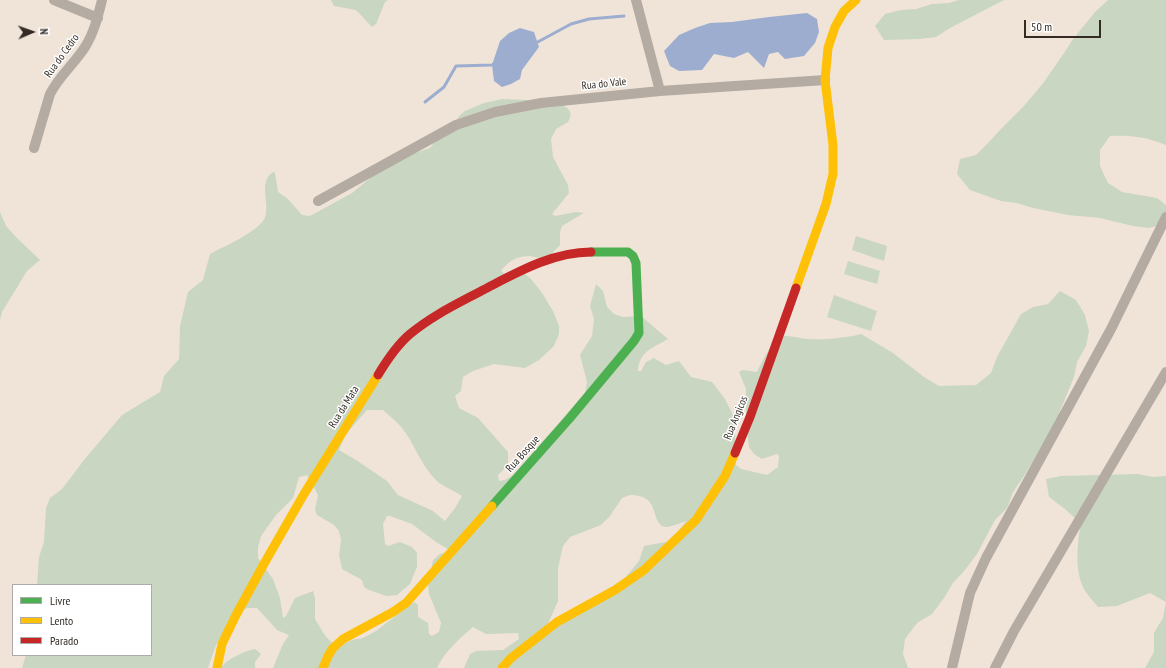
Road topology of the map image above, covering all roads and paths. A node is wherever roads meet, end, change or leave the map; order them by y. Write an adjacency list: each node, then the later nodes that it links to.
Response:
1 (54, 0): 5 (street)
2 (102, 0): 5 (street, Rua do Cedro)
3 (636, 0): 7 (street)
4 (856, 0): 6 (street)
5 (98, 18): 8 (street, Rua do Cedro)
6 (825, 80): 7 (street, Rua do Vale); 15 (street, Rua Angicos)
7 (660, 91): 9 (street, Rua do Vale)
8 (34, 148)
9 (318, 201)
10 (1166, 217): 16 (street)
11 (582, 252): 13 (street, Rua da Mata); 14 (street, Rua Bosque)
12 (1166, 372): 17 (street)
13 (217, 668)
14 (323, 668)
15 (502, 668)
16 (952, 668)
17 (995, 668)

